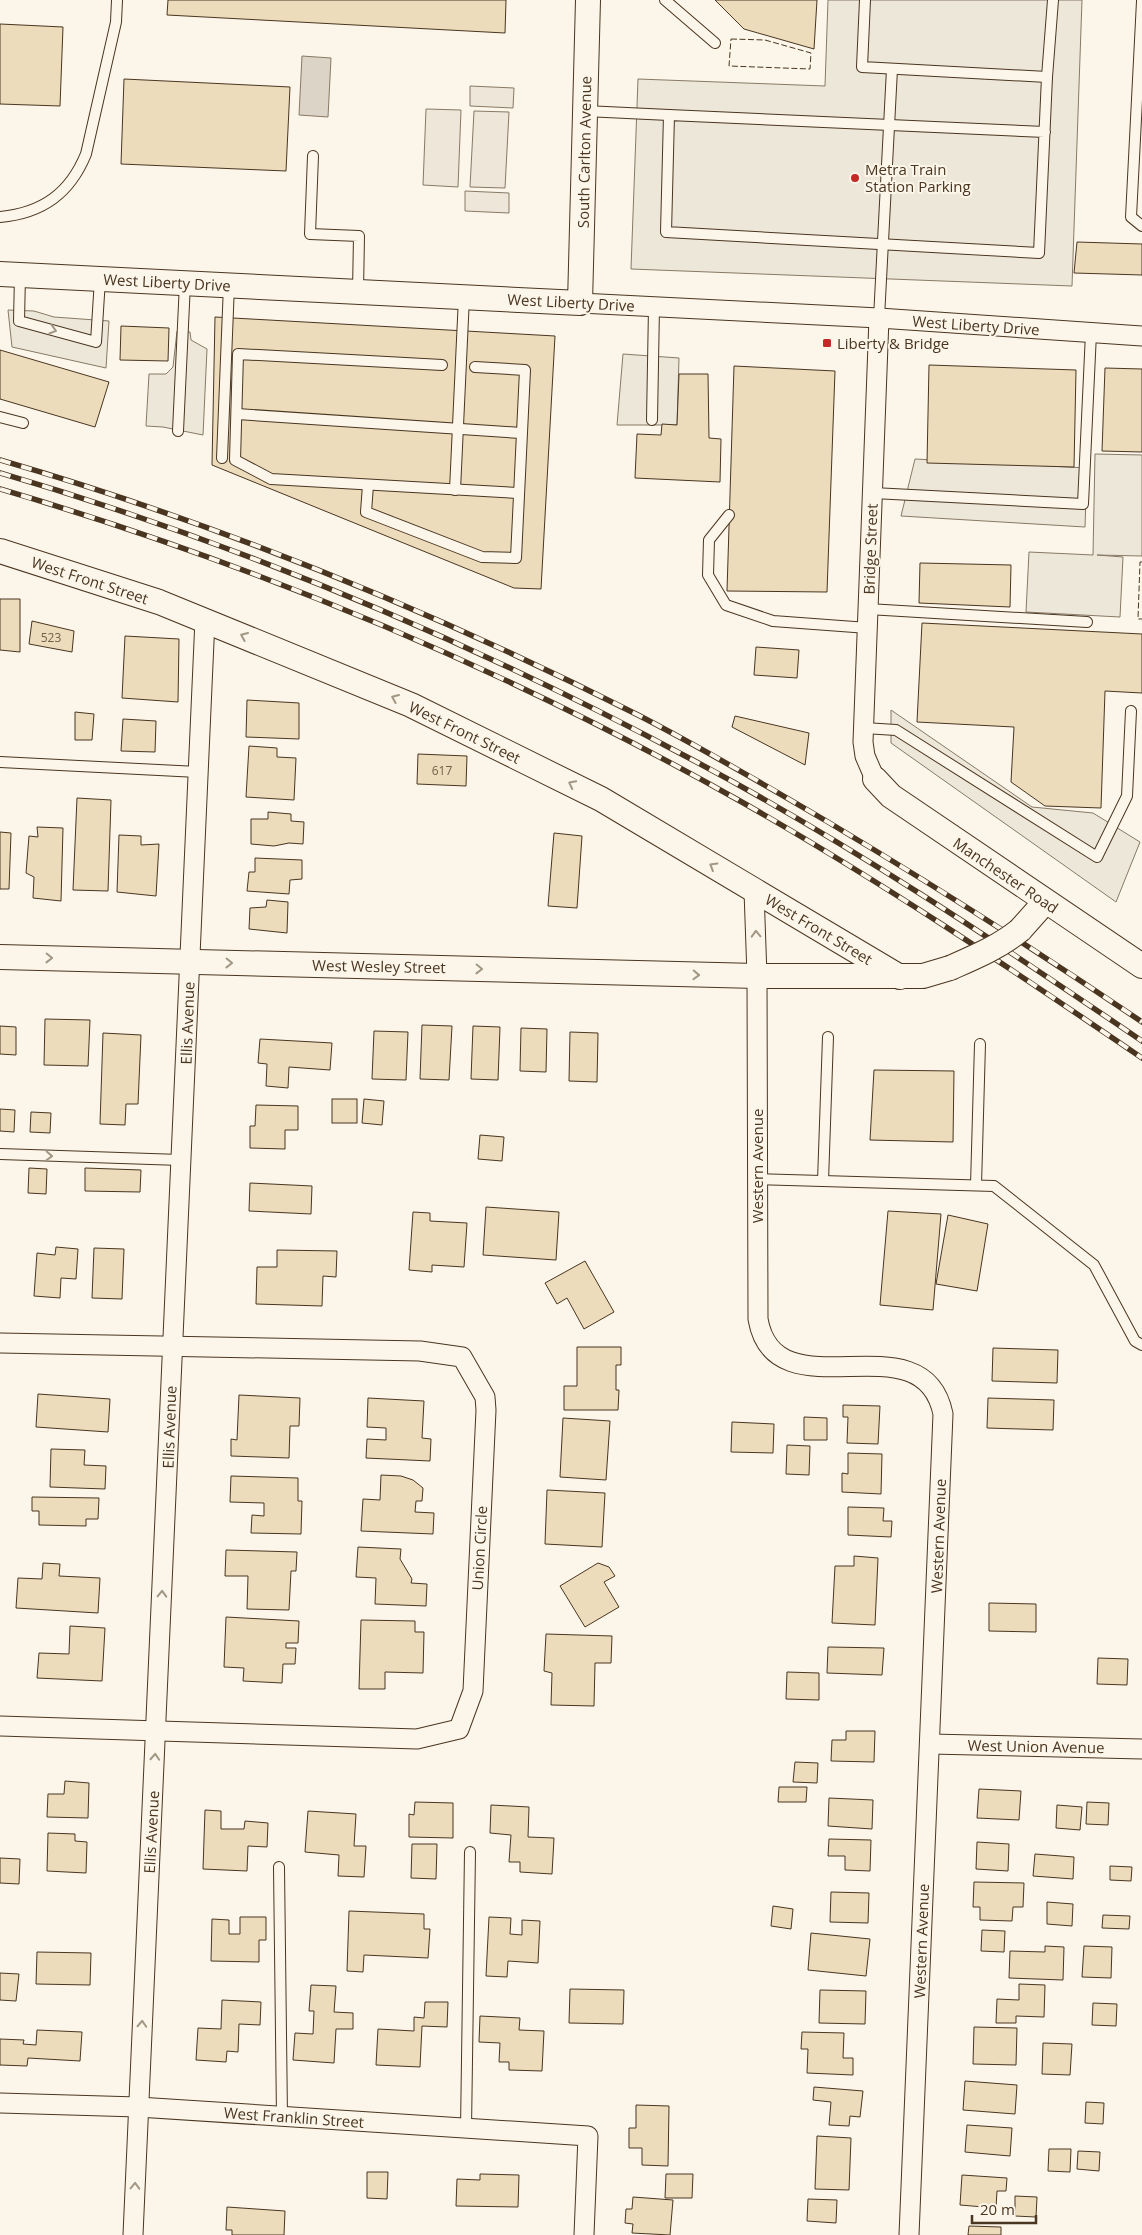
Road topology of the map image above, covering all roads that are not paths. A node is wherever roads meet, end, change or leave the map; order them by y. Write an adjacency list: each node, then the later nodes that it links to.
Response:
1 (117, 0): 15 (lane)
2 (588, 0): 10 (street, South Carlton Avenue)
3 (665, 0): 7 (lane)
4 (865, 0): 8 (lane)
5 (1053, 0): 9 (lane)
6 (1142, 1): 16 (lane)
7 (715, 44)
8 (892, 69): 9 (lane); 12 (lane)
9 (1047, 77): 13 (lane)
10 (585, 111): 11 (lane); 24 (street, South Carlton Avenue)
11 (669, 115): 12 (lane); 17 (lane)
12 (889, 125): 13 (lane); 17 (lane)
13 (1045, 132): 17 (lane)
14 (313, 156): 22 (lane)
15 (0, 217)
16 (1142, 226)
17 (883, 244): 26 (lane)
18 (10, 275): 19 (street, West Liberty Drive); 19 (lane, one-way to 19)
19 (100, 279): 20 (street, West Liberty Drive)
20 (184, 283): 21 (street, West Liberty Drive); 36 (lane)
21 (229, 285): 22 (street, West Liberty Drive); 38 (lane)
22 (358, 291): 23 (street, West Liberty Drive)
23 (464, 297): 24 (street, West Liberty Drive); 35 (lane)
24 (580, 303): 25 (street, West Liberty Drive)
25 (654, 307): 26 (street, West Liberty Drive); 33 (lane)
26 (879, 318): 27 (street, West Liberty Drive); 42 (street, Bridge Street)
27 (1091, 334): 28 (street, West Liberty Drive); 42 (lane)
28 (1142, 336)
29 (442, 365): 31 (lane)
30 (475, 367): 37 (lane)
31 (237, 414): 35 (lane); 39 (lane)
32 (0, 417): 34 (lane)
33 (652, 420)
34 (24, 423)
35 (458, 428): 37 (lane); 40 (lane)
36 (178, 430)
37 (521, 432): 41 (lane)
38 (222, 458)
39 (368, 484): 40 (lane); 41 (lane)
40 (454, 490): 41 (lane)
41 (518, 493)
42 (872, 493): 45 (street, Bridge Street)
43 (729, 515): 48 (lane)
44 (0, 551): 46 (street, West Front Street)
45 (868, 609): 47 (lane); 48 (street, Bridge Street)
46 (205, 619): 52 (street, Ellis Avenue); 54 (street, West Front Street, one-way to 46)
47 (1087, 622)
48 (868, 628): 50 (street, Bridge Street)
49 (1131, 711): 50 (lane)
50 (864, 728): 53 (street, Bridge Street)
51 (0, 762): 52 (lane)
52 (198, 772): 57 (street, Ellis Avenue)
53 (874, 779): 55 (street, Manchester Road)
54 (754, 891): 59 (street, one-way to 54); 60 (street, West Front Street)
55 (1045, 902): 58 (street, Manchester Road); 60 (street, bridge)
56 (0, 957): 57 (street, West Wesley Street, one-way to 57)
57 (190, 962): 59 (street, West Wesley Street, one-way to 59); 64 (street, Ellis Avenue)
58 (1142, 966)
59 (757, 976): 60 (street, West Wesley Street); 65 (street, Western Avenue)
60 (900, 977)
61 (828, 1037): 66 (lane)
62 (980, 1044): 67 (lane)
63 (0, 1154): 64 (lane, one-way to 64)
64 (181, 1160): 70 (street, Ellis Avenue)
65 (757, 1179): 66 (lane); 73 (street, Western Avenue)
66 (824, 1181): 67 (lane)
67 (976, 1186): 69 (lane)
68 (0, 1343): 70 (street)
69 (1142, 1344)
70 (173, 1346): 72 (street, Ellis Avenue, one-way to 70); 72 (street, Union Circle)
71 (0, 1726): 72 (street)
72 (156, 1731): 78 (street, Ellis Avenue, one-way to 72)
73 (930, 1744): 74 (street, West Union Avenue); 83 (street, Western Avenue)
74 (1142, 1749)
75 (470, 1852): 80 (lane)
76 (279, 1868): 79 (lane)
77 (0, 2103): 78 (street, West Franklin Street)
78 (138, 2107): 79 (street, West Franklin Street); 81 (street, Ellis Avenue, one-way to 78)
79 (282, 2117): 80 (street, West Franklin Street)
80 (466, 2129): 82 (street, West Franklin Street)
81 (133, 2235)
82 (584, 2235)
83 (909, 2235)

